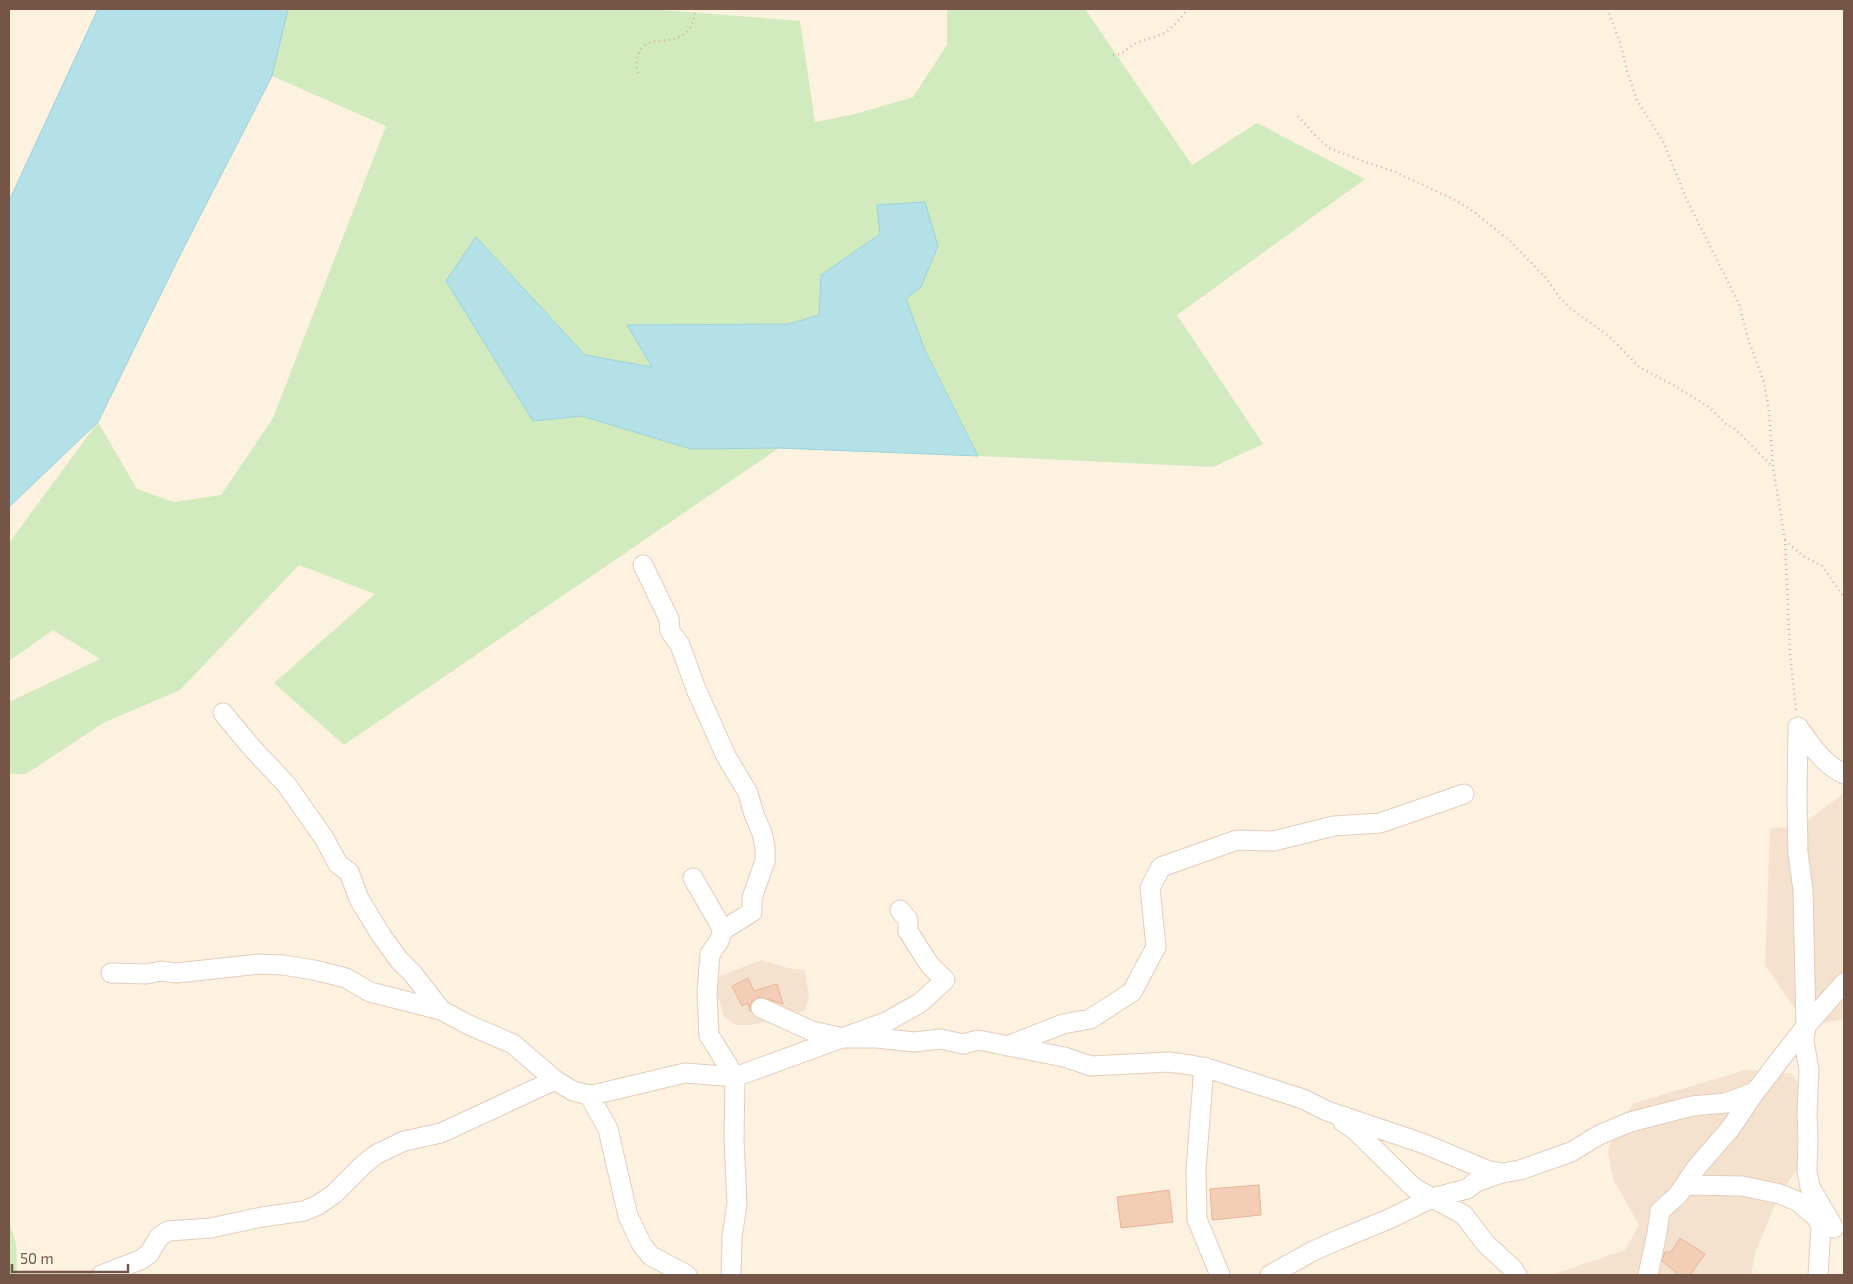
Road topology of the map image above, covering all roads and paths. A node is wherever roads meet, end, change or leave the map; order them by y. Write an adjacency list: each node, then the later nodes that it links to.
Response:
1 (695, 9): 5 (path)
2 (1189, 9): 4 (path)
3 (1607, 9): 7 (path)
4 (1113, 55)
5 (638, 73)
6 (1298, 116): 7 (path)
7 (1773, 467): 8 (path)
8 (1785, 540): 10 (path); 12 (path)
9 (643, 565): 17 (street)
10 (1844, 597)
11 (223, 713): 21 (street)
12 (1798, 727): 13 (street); 22 (street)
13 (1844, 774)
14 (1464, 794): 24 (street)
15 (693, 878): 17 (street)
16 (900, 910): 23 (street)
17 (723, 930): 26 (street)
18 (112, 973): 21 (street)
19 (1844, 983): 22 (street)
20 (761, 1008): 23 (street)
21 (441, 1010): 27 (street)
22 (1806, 1026): 28 (street); 35 (street)
23 (843, 1038): 24 (street); 26 (street)
24 (1007, 1046): 25 (street)
25 (1204, 1067): 30 (street); 39 (street)
26 (735, 1077): 29 (street); 38 (street)
27 (555, 1080): 29 (street); 36 (street)
28 (1755, 1092): 31 (street); 32 (street)
29 (589, 1095): 37 (street)
30 (1327, 1111): 31 (street); 33 (street)
31 (1503, 1173): 33 (street)
32 (1684, 1185): 34 (street); 42 (street)
33 (1432, 1198): 40 (street); 41 (street)
34 (1816, 1217): 35 (street); 43 (street)
35 (1839, 1232)
36 (101, 1275)
37 (688, 1275)
38 (731, 1275)
39 (1220, 1275)
40 (1270, 1275)
41 (1517, 1275)
42 (1648, 1275)
43 (1818, 1275)

